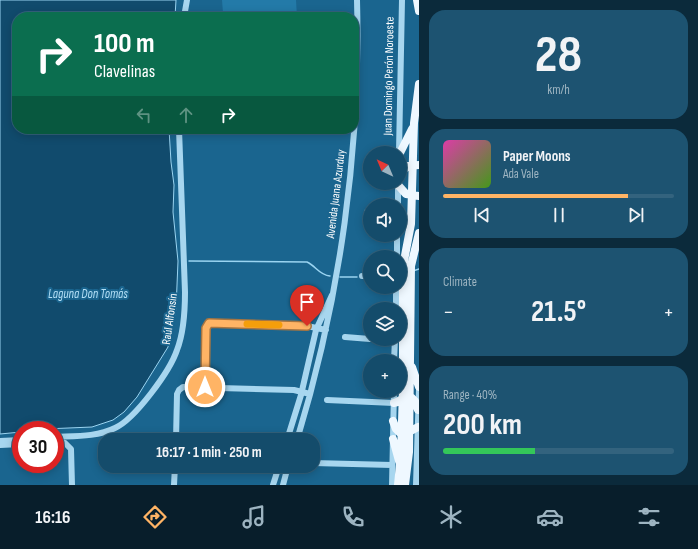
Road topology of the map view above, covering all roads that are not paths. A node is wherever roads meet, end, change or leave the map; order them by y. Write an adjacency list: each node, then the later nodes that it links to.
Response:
1 (187, 0): 6 (street)
2 (357, 0): 7 (street, Avenida Juana Azurduy)
3 (402, 0): 12 (street, Juan Domingo Perón Noroeste)
4 (417, 0): 5 (main road)
5 (419, 11)
6 (185, 12)
7 (357, 12)
8 (419, 84): 9 (main road)
9 (414, 123): 13 (main road); 14 (main road)
10 (179, 134): 43 (street, Raúl Alfonsín)
11 (354, 134): 18 (street, Avenida Juana Azurduy)
12 (399, 146)
13 (402, 146)
14 (416, 165): 16 (main road)
15 (403, 190): 16 (main road)
16 (416, 196): 23 (main road)
17 (419, 233): 24 (main road)
18 (332, 294): 19 (street, Avenida Juana Azurduy); 20 (street, Avenida Juana Azurduy)
19 (317, 328): 20 (street); 25 (street); 28 (street, Avenida Juana Azurduy)
20 (326, 330): 29 (street, Avenida Juana Azurduy)
21 (345, 337): 22 (street)
22 (363, 338)
23 (405, 354)
24 (410, 363): 26 (main road); 27 (main road)
25 (205, 387): 28 (street); 39 (street)
26 (407, 388)
27 (419, 388): 36 (street)
28 (302, 391): 29 (street); 40 (street, Avenida Juana Azurduy)
29 (310, 394): 41 (street, Avenida Juana Azurduy)
30 (407, 397): 36 (main road)
31 (394, 398): 35 (street)
32 (404, 398): 35 (main road)
33 (406, 398): 42 (main road)
34 (327, 400): 35 (street)
35 (394, 403): 37 (street)
36 (418, 410): 38 (street)
37 (393, 421): 42 (main road); 44 (street)
38 (418, 427): 42 (main road); 62 (street)
39 (176, 433)
40 (289, 433)
41 (298, 433)
42 (406, 433): 51 (main road); 61 (main road)
43 (64, 437)
44 (393, 439): 51 (main road)
45 (12, 440): 46 (street)
46 (0, 441)
47 (64, 443): 55 (street)
48 (12, 445): 49 (street)
49 (0, 446)
50 (320, 463): 51 (street)
51 (396, 465): 59 (street); 60 (main road)
52 (175, 473): 56 (street)
53 (277, 473): 57 (street)
54 (286, 473): 58 (street)
55 (72, 485)
56 (174, 485)
57 (273, 485)
58 (283, 485)
59 (392, 485)
60 (398, 485)
61 (405, 485)
62 (416, 485)

